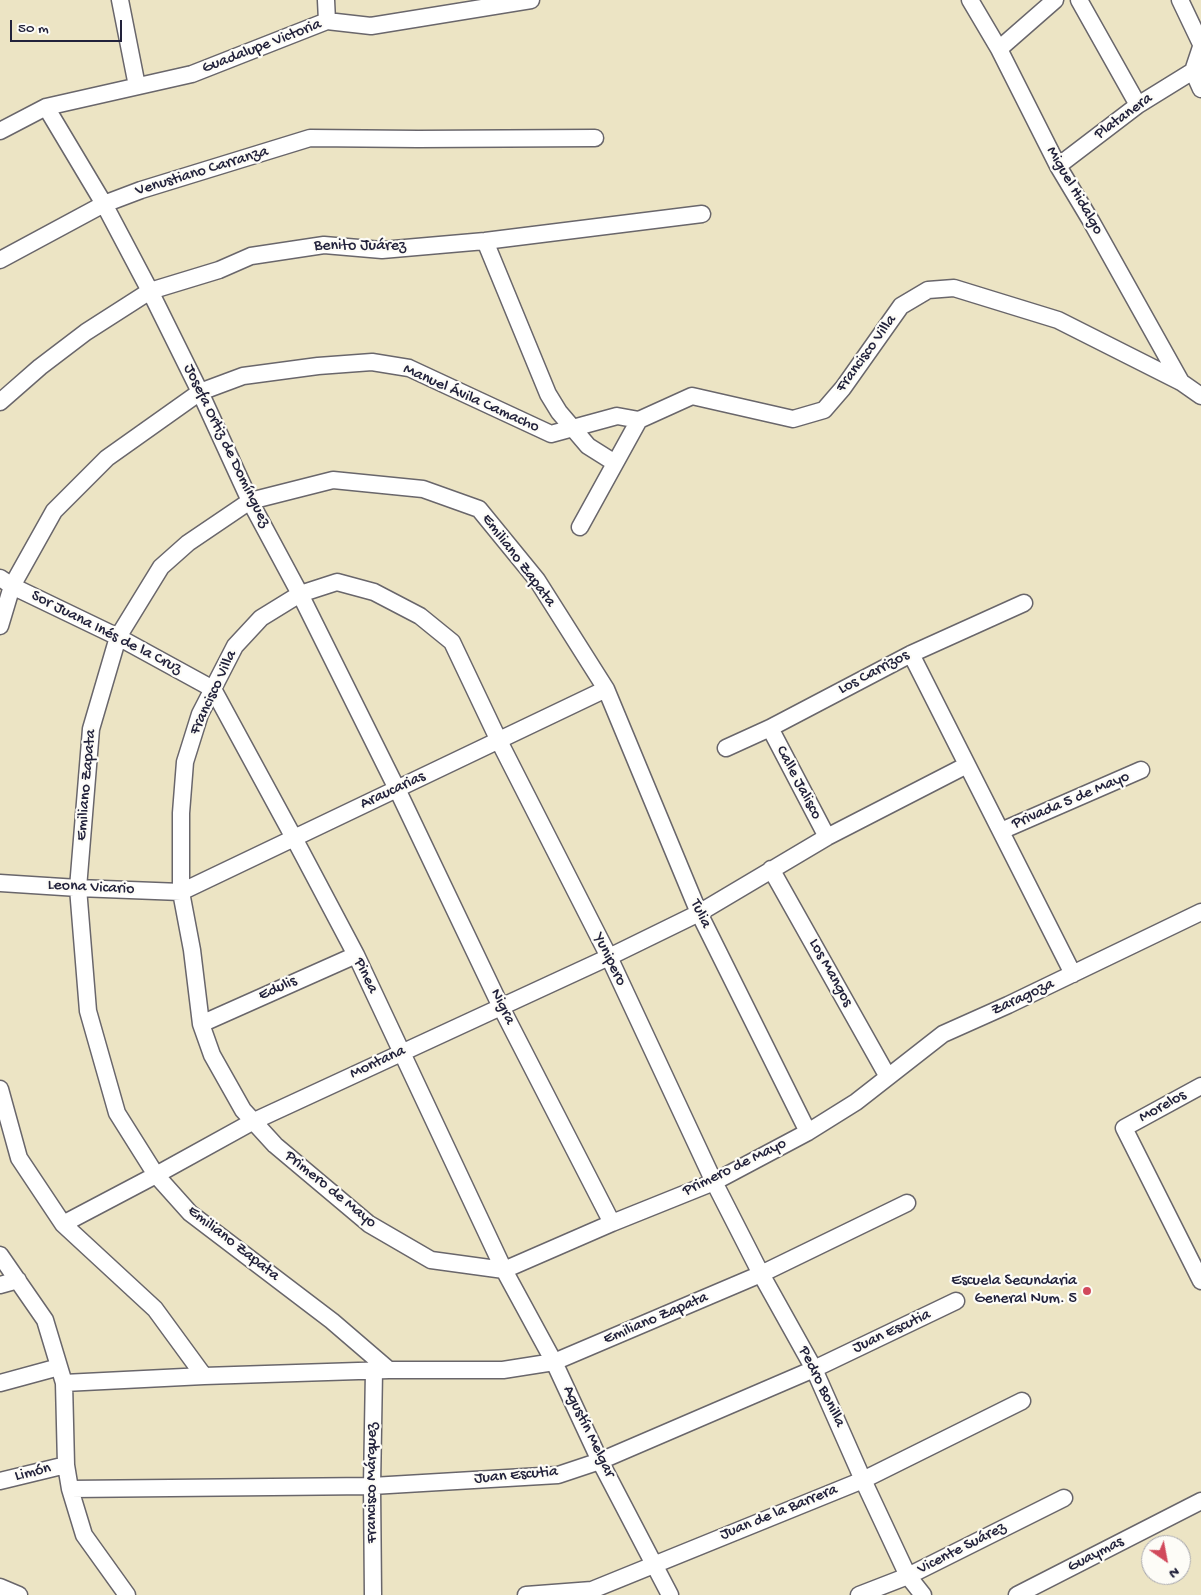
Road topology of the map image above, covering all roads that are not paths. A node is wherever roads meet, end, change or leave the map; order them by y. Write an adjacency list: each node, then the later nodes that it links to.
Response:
1 (120, 0): 12 (street)
2 (326, 0): 8 (street)
3 (531, 0): 8 (street, Guadalupe Victoria)
4 (970, 0): 10 (street, Miguel Hidalgo)
5 (1055, 0): 10 (street)
6 (1079, 0): 14 (street)
7 (1180, 0): 9 (street)
8 (327, 22): 12 (street, Guadalupe Victoria)
9 (1201, 45): 11 (street)
10 (999, 49): 18 (street, Miguel Hidalgo)
11 (1193, 71): 13 (street); 14 (street, Platanera)
12 (137, 86): 15 (street, Guadalupe Victoria)
13 (1201, 89)
14 (1138, 105): 18 (street, Platanera)
15 (46, 108): 16 (street, Guadalupe Victoria); 19 (street, Josefa Ortiz de Domínguez)
16 (0, 131)
17 (595, 138): 19 (street, Venustiano Carranza)
18 (1058, 166): 24 (street, Miguel Hidalgo)
19 (104, 204): 22 (street, Venustiano Carranza); 23 (street, Josefa Ortiz de Domínguez)
20 (702, 214): 21 (street, Benito Juárez)
21 (484, 242): 23 (street, Benito Juárez); 29 (street)
22 (0, 260)
23 (150, 291): 25 (street, Josefa Ortiz de Domínguez); 27 (street, Benito Juárez)
24 (1181, 382): 26 (street, Francisco Villa); 28 (street, Francisco Villa)
25 (200, 392): 29 (street, Manuel Ávila Camacho); 31 (street, Josefa Ortiz de Domínguez); 33 (street, Manuel Ávila Camacho)
26 (1201, 396)
27 (0, 402)
28 (639, 420): 29 (street, Manuel Ávila Camacho); 30 (street)
29 (573, 429): 30 (street)
30 (615, 463): 32 (street)
31 (250, 501): 34 (street, Josefa Ortiz de Domínguez); 37 (street, Emiliano Zapata); 40 (street, Emiliano Zapata)
32 (580, 527)
33 (6, 582): 36 (street, Manuel Ávila Camacho); 37 (street, Sor Juana Inés de la Cruz)
34 (300, 594): 39 (street, Francisco Villa); 42 (street, Francisco Villa); 46 (street, Josefa Ortiz de Domínguez)
35 (1024, 603): 38 (street, Los Carrizos)
36 (0, 626)
37 (118, 637): 39 (street, Sor Juana Inés de la Cruz); 52 (street, Emiliano Zapata)
38 (910, 654): 41 (street, Los Carrizos); 44 (street)
39 (213, 689): 49 (street, Pinea); 53 (street, Francisco Villa)
40 (606, 689): 42 (street, Araucarias); 55 (street, Tulia)
41 (770, 728): 43 (street, Los Carrizos); 48 (street, Calle Jalisco)
42 (499, 741): 46 (street, Araucarias); 57 (street, Yunipero)
43 (726, 748)
44 (967, 765): 47 (street); 48 (street, Montana)
45 (1141, 770): 47 (street, Privada 5 de Mayo)
46 (397, 789): 49 (street, Araucarias); 59 (street, Nigra)
47 (1000, 831): 58 (street)
48 (827, 837): 50 (street, Montana)
49 (294, 838): 53 (street, Araucarias); 56 (street, Pinea)
50 (771, 869): 55 (street, Montana); 62 (street, Los Mangos)
51 (0, 883): 52 (street, Leona Vicario)
52 (78, 888): 53 (street, Leona Vicario); 68 (street, Emiliano Zapata)
53 (181, 892): 60 (street, Primero de Mayo)
54 (1201, 912): 58 (street, Zaragoza)
55 (699, 913): 57 (street, Montana); 67 (street, Tulia)
56 (356, 955): 60 (street, Edulis); 61 (street, Pinea)
57 (608, 957): 59 (street, Montana); 69 (street, Yunipero)
58 (1074, 974): 62 (street, Zaragoza)
59 (501, 1007): 61 (street, Montana); 71 (street, Nigra)
60 (201, 1024): 66 (street, Primero de Mayo)
61 (402, 1052): 66 (street, Montana); 74 (street, Pinea)
62 (888, 1077): 65 (street, Zaragoza)
63 (1201, 1086): 77 (street, Morelos)
64 (0, 1089): 72 (street)
65 (856, 1102): 67 (street, Primero de Mayo)
66 (252, 1122): 68 (street, Montana); 74 (street, Primero de Mayo)
67 (808, 1132): 69 (street, Primero de Mayo)
68 (156, 1175): 72 (street, Montana); 83 (street, Emiliano Zapata)
69 (714, 1182): 71 (street, Primero de Mayo); 75 (street, Pedro Bonilla)
70 (907, 1202): 75 (street, Emiliano Zapata)
71 (612, 1223): 74 (street, Primero de Mayo)
72 (63, 1224): 84 (street)
73 (0, 1255): 76 (street)
74 (504, 1270): 80 (street, Agustín Melgar)
75 (761, 1274): 80 (street, Emiliano Zapata); 82 (street, Pedro Bonilla)
76 (18, 1280): 78 (street); 81 (street)
77 (1201, 1281)
78 (0, 1285)
79 (956, 1301): 82 (street, Juan Escutia)
80 (554, 1362): 83 (street, Emiliano Zapata); 88 (street, Agustín Melgar)
81 (59, 1367): 85 (street); 86 (street)
82 (814, 1369): 88 (street, Juan Escutia); 90 (street, Pedro Bonilla)
83 (382, 1370): 84 (street, Emiliano Zapata); 92 (street, Francisco Márquez)
84 (204, 1376): 86 (street, Emiliano Zapata)
85 (0, 1383)
86 (64, 1383): 89 (street)
87 (1022, 1401): 90 (street, Juan de la Barrera)
88 (600, 1461): 92 (street, Juan Escutia); 96 (street, Agustín Melgar)
89 (66, 1464): 91 (street, Limón); 93 (street)
90 (863, 1480): 96 (street, Juan de la Barrera); 97 (street, Pedro Bonilla)
91 (0, 1481)
92 (372, 1486): 93 (street, Juan Escutia); 101 (street, Francisco Márquez)
93 (70, 1489): 100 (street)
94 (1064, 1498): 97 (street, Vicente Suárez)
95 (1201, 1501): 106 (street, Guaymas)
96 (654, 1564): 102 (street, Juan de la Barrera); 103 (street, Agustín Melgar)
97 (908, 1576): 104 (street, Vicente Suárez); 105 (street, Pedro Bonilla)
98 (0, 1587): 99 (street)
99 (19, 1595)
100 (127, 1595)
101 (373, 1595)
102 (526, 1595)
103 (670, 1595)
104 (859, 1595)
105 (923, 1595)
106 (1017, 1595)

